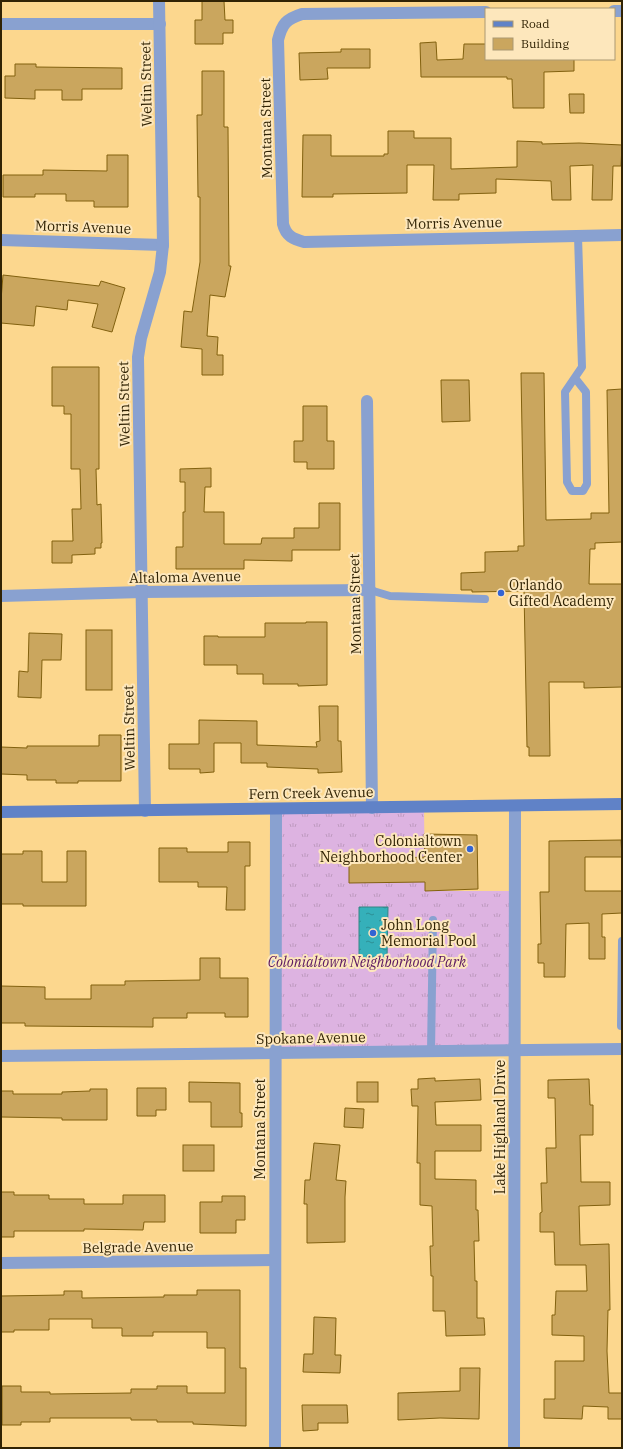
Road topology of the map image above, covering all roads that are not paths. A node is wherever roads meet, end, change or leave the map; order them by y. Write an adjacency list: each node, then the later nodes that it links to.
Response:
1 (159, 1): 4 (street, Weltin Street)
2 (485, 12): 5 (street, Montana Street)
3 (1, 24): 4 (street)
4 (160, 24): 9 (street, Weltin Street)
5 (288, 235): 7 (street, Morris Avenue)
6 (622, 235): 7 (street, Morris Avenue)
7 (578, 236): 10 (lane)
8 (1, 240): 9 (street, Morris Avenue)
9 (163, 245): 13 (street, Weltin Street)
10 (575, 378): 10 (lane)
11 (367, 401): 12 (street, Montana Street)
12 (370, 590): 13 (street, Altaloma Avenue); 15 (lane); 18 (street, Montana Street)
13 (142, 592): 14 (street, Altaloma Avenue); 20 (street, Weltin Street)
14 (1, 596)
15 (485, 599)
16 (622, 804): 17 (street, Fern Creek Avenue)
17 (515, 806): 18 (street, Fern Creek Avenue); 26 (street, Lake Highland Drive)
18 (372, 808): 19 (street, Fern Creek Avenue)
19 (276, 809): 20 (street, Fern Creek Avenue); 28 (street, Montana Street)
20 (145, 811): 21 (street, Fern Creek Avenue)
21 (1, 812)
22 (433, 920): 27 (lane)
23 (622, 941): 24 (lane)
24 (622, 1026)
25 (622, 1049): 26 (street, Spokane Avenue)
26 (515, 1050): 27 (street, Spokane Avenue); 33 (street, Lake Highland Drive)
27 (431, 1052): 28 (street, Spokane Avenue)
28 (275, 1054): 29 (street, Spokane Avenue); 30 (street, Montana Street)
29 (1, 1056)
30 (275, 1260): 31 (street, Belgrade Avenue); 32 (street, Montana Street)
31 (1, 1264)
32 (275, 1448)
33 (514, 1448)

